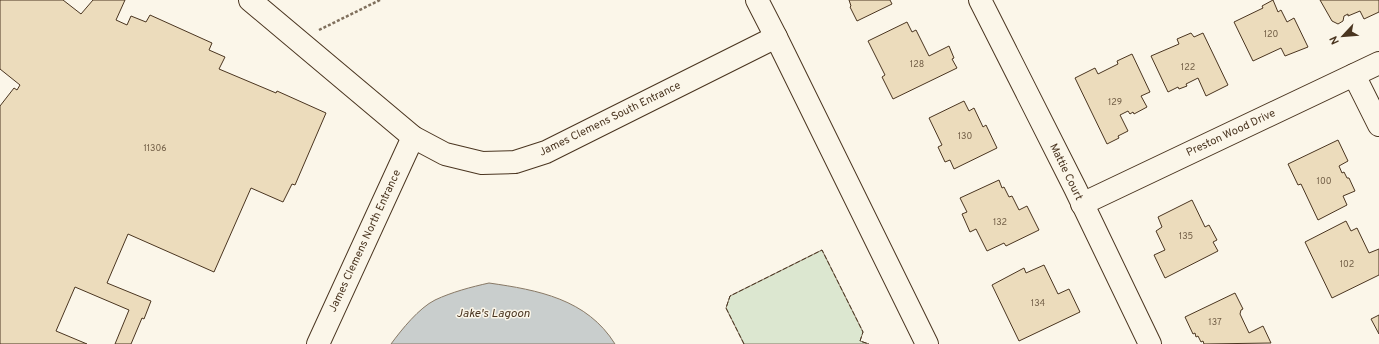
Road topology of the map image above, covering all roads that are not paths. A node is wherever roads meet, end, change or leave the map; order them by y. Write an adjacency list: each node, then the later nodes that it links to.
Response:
1 (250, 0): 8 (street, James Clemens South Entrance)
2 (757, 0): 4 (street)
3 (980, 0): 9 (street, Mattie Court)
4 (776, 37): 8 (street, James Clemens South Entrance); 11 (street)
5 (1379, 63): 6 (street, Preston Wood Drive)
6 (1354, 75): 7 (street); 9 (street, Preston Wood Drive)
7 (1379, 125)
8 (413, 137): 10 (street, James Clemens North Entrance)
9 (1082, 204): 12 (street, Mattie Court)
10 (318, 344)
11 (927, 344)
12 (1150, 344)

